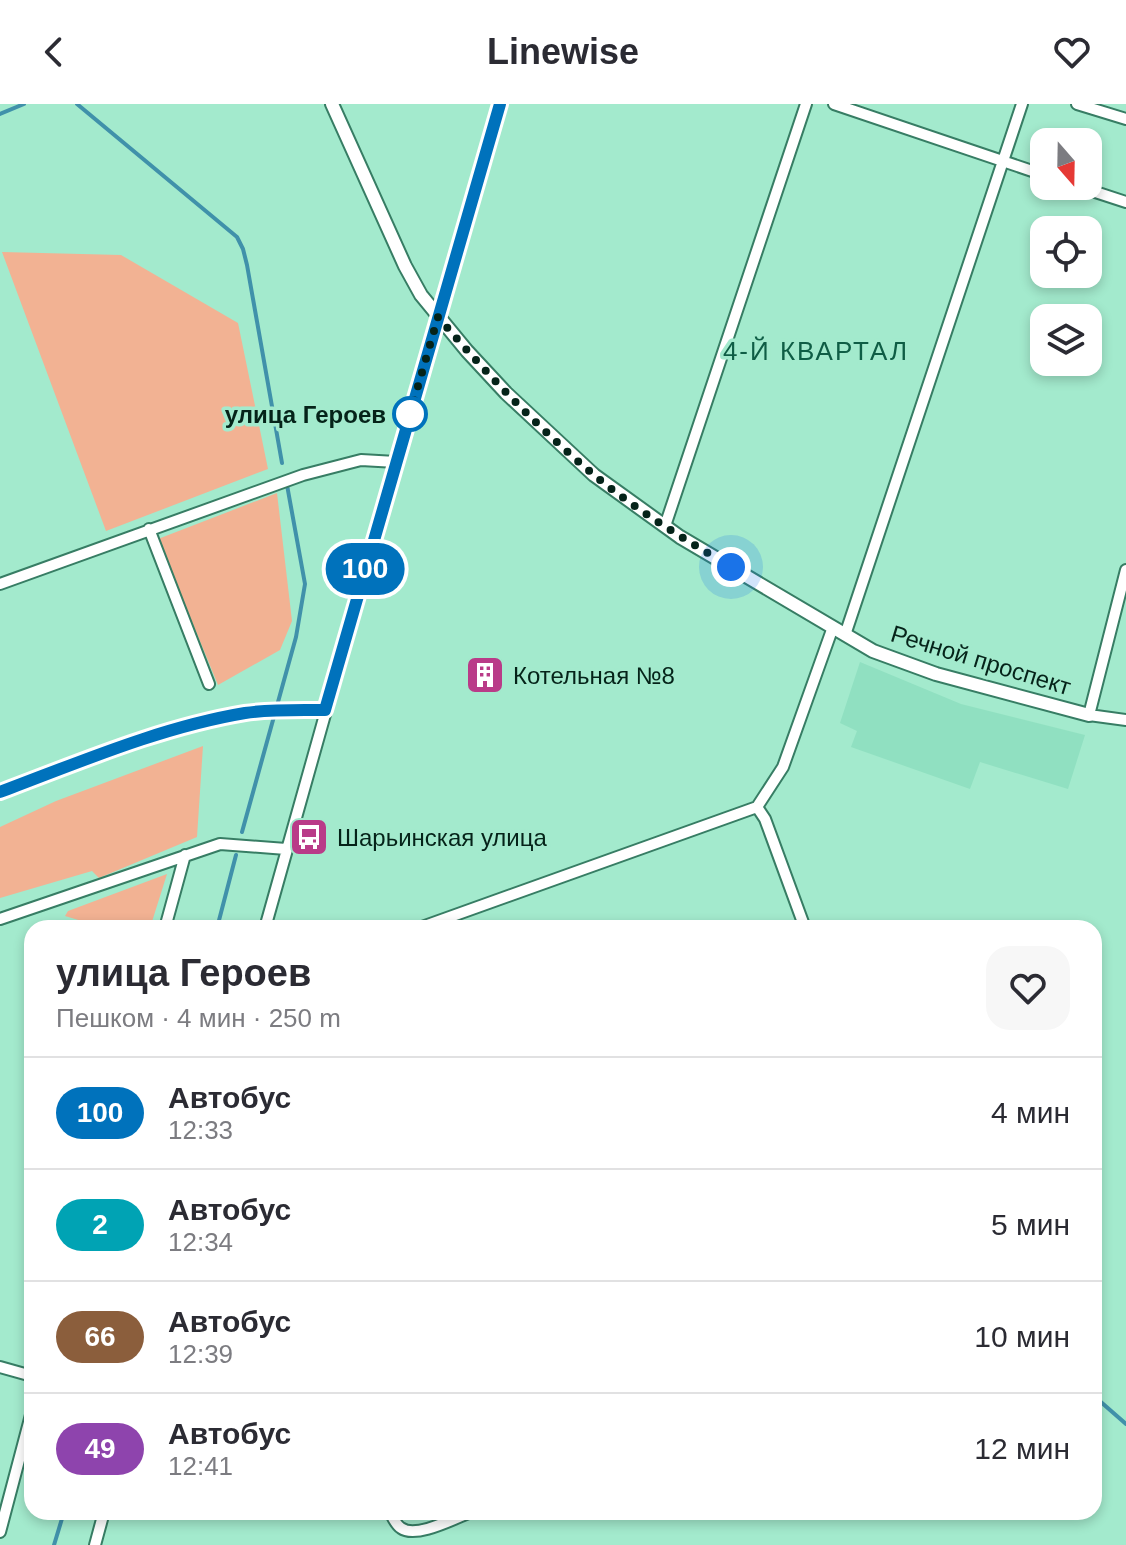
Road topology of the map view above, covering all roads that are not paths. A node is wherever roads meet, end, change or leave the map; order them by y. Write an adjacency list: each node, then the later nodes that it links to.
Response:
1 (332, 104): 12 (street)
2 (500, 104): 12 (street)
3 (806, 104): 14 (street)
4 (834, 104): 8 (street)
5 (1022, 104): 8 (street)
6 (1077, 104): 7 (street)
7 (1126, 119)
8 (1003, 161): 9 (street); 19 (street)
9 (1030, 170)
10 (1102, 194): 11 (street)
11 (1126, 202)
12 (438, 317): 13 (street); 14 (street, Речной проспект)
13 (396, 462): 15 (street); 21 (street)
14 (665, 526): 18 (street, Речной проспект)
15 (149, 529): 17 (street); 20 (street)
16 (1126, 570): 22 (street)
17 (0, 584)
18 (833, 627): 19 (street, Речной проспект); 25 (street)
19 (845, 635): 22 (street, Речной проспект)
20 (209, 684)
21 (325, 710): 24 (street); 26 (street)
22 (1089, 715): 23 (street, Речной проспект)
23 (1126, 720)
24 (0, 792)
25 (757, 807): 31 (street); 32 (street)
26 (286, 849): 27 (street); 30 (street)
27 (185, 855): 28 (street); 29 (street)
28 (0, 919)
29 (167, 920)
30 (267, 920)
31 (441, 920)
32 (802, 920)
33 (0, 1367): 34 (street)
34 (24, 1374)
35 (24, 1441): 39 (street)
36 (102, 1520): 40 (street)
37 (394, 1520): 38 (street)
38 (450, 1520)
39 (0, 1532)
40 (95, 1545)

